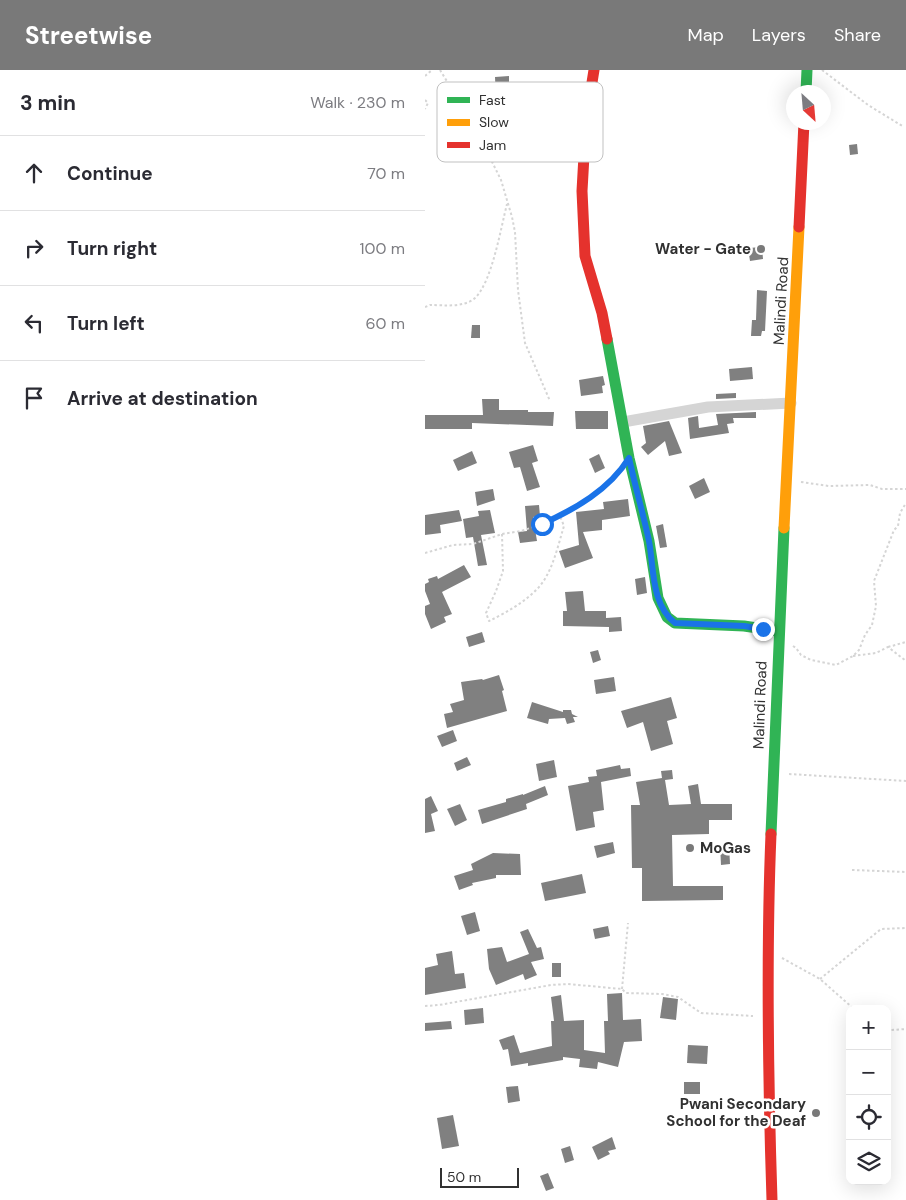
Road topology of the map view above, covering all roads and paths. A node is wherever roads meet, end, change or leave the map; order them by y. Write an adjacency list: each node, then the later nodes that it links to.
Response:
1 (432, 70): 5 (path)
2 (439, 70): 6 (path)
3 (807, 70): 7 (main road)
4 (822, 70): 10 (path)
5 (425, 76)
6 (446, 82)
7 (806, 85)
8 (425, 100): 9 (path)
9 (425, 109)
10 (905, 127)
11 (804, 130): 17 (main road, Malindi Road)
12 (492, 162): 14 (path)
13 (584, 162): 18 (main road)
14 (507, 201): 15 (path); 16 (path)
15 (425, 307)
16 (550, 401)
17 (791, 403): 18 (street); 20 (main road, Malindi Road)
18 (623, 422): 19 (main road)
19 (629, 458): 23 (path); 26 (main road)
20 (786, 480): 21 (path); 26 (main road, Malindi Road)
21 (906, 489)
22 (906, 503): 30 (path)
23 (560, 516): 24 (path); 24 (path)
24 (502, 534): 25 (path)
25 (425, 553)
26 (778, 631): 28 (main road, Malindi Road)
27 (906, 642): 29 (path)
28 (778, 644): 30 (path); 32 (main road, Malindi Road)
29 (888, 647): 30 (path); 31 (path)
30 (853, 656)
31 (906, 661)
32 (773, 772): 33 (path); 38 (main road, Malindi Road)
33 (906, 781)
34 (852, 870): 35 (path)
35 (906, 872)
36 (628, 923): 40 (path)
37 (906, 928): 39 (path)
38 (767, 950): 39 (path); 43 (main road, Malindi Road)
39 (820, 979): 41 (path)
40 (622, 989): 42 (path); 43 (path)
41 (849, 1005)
42 (425, 1006)
43 (767, 1018): 46 (main road, Malindi Road)
44 (906, 1029): 45 (path)
45 (891, 1030)
46 (773, 1200)

